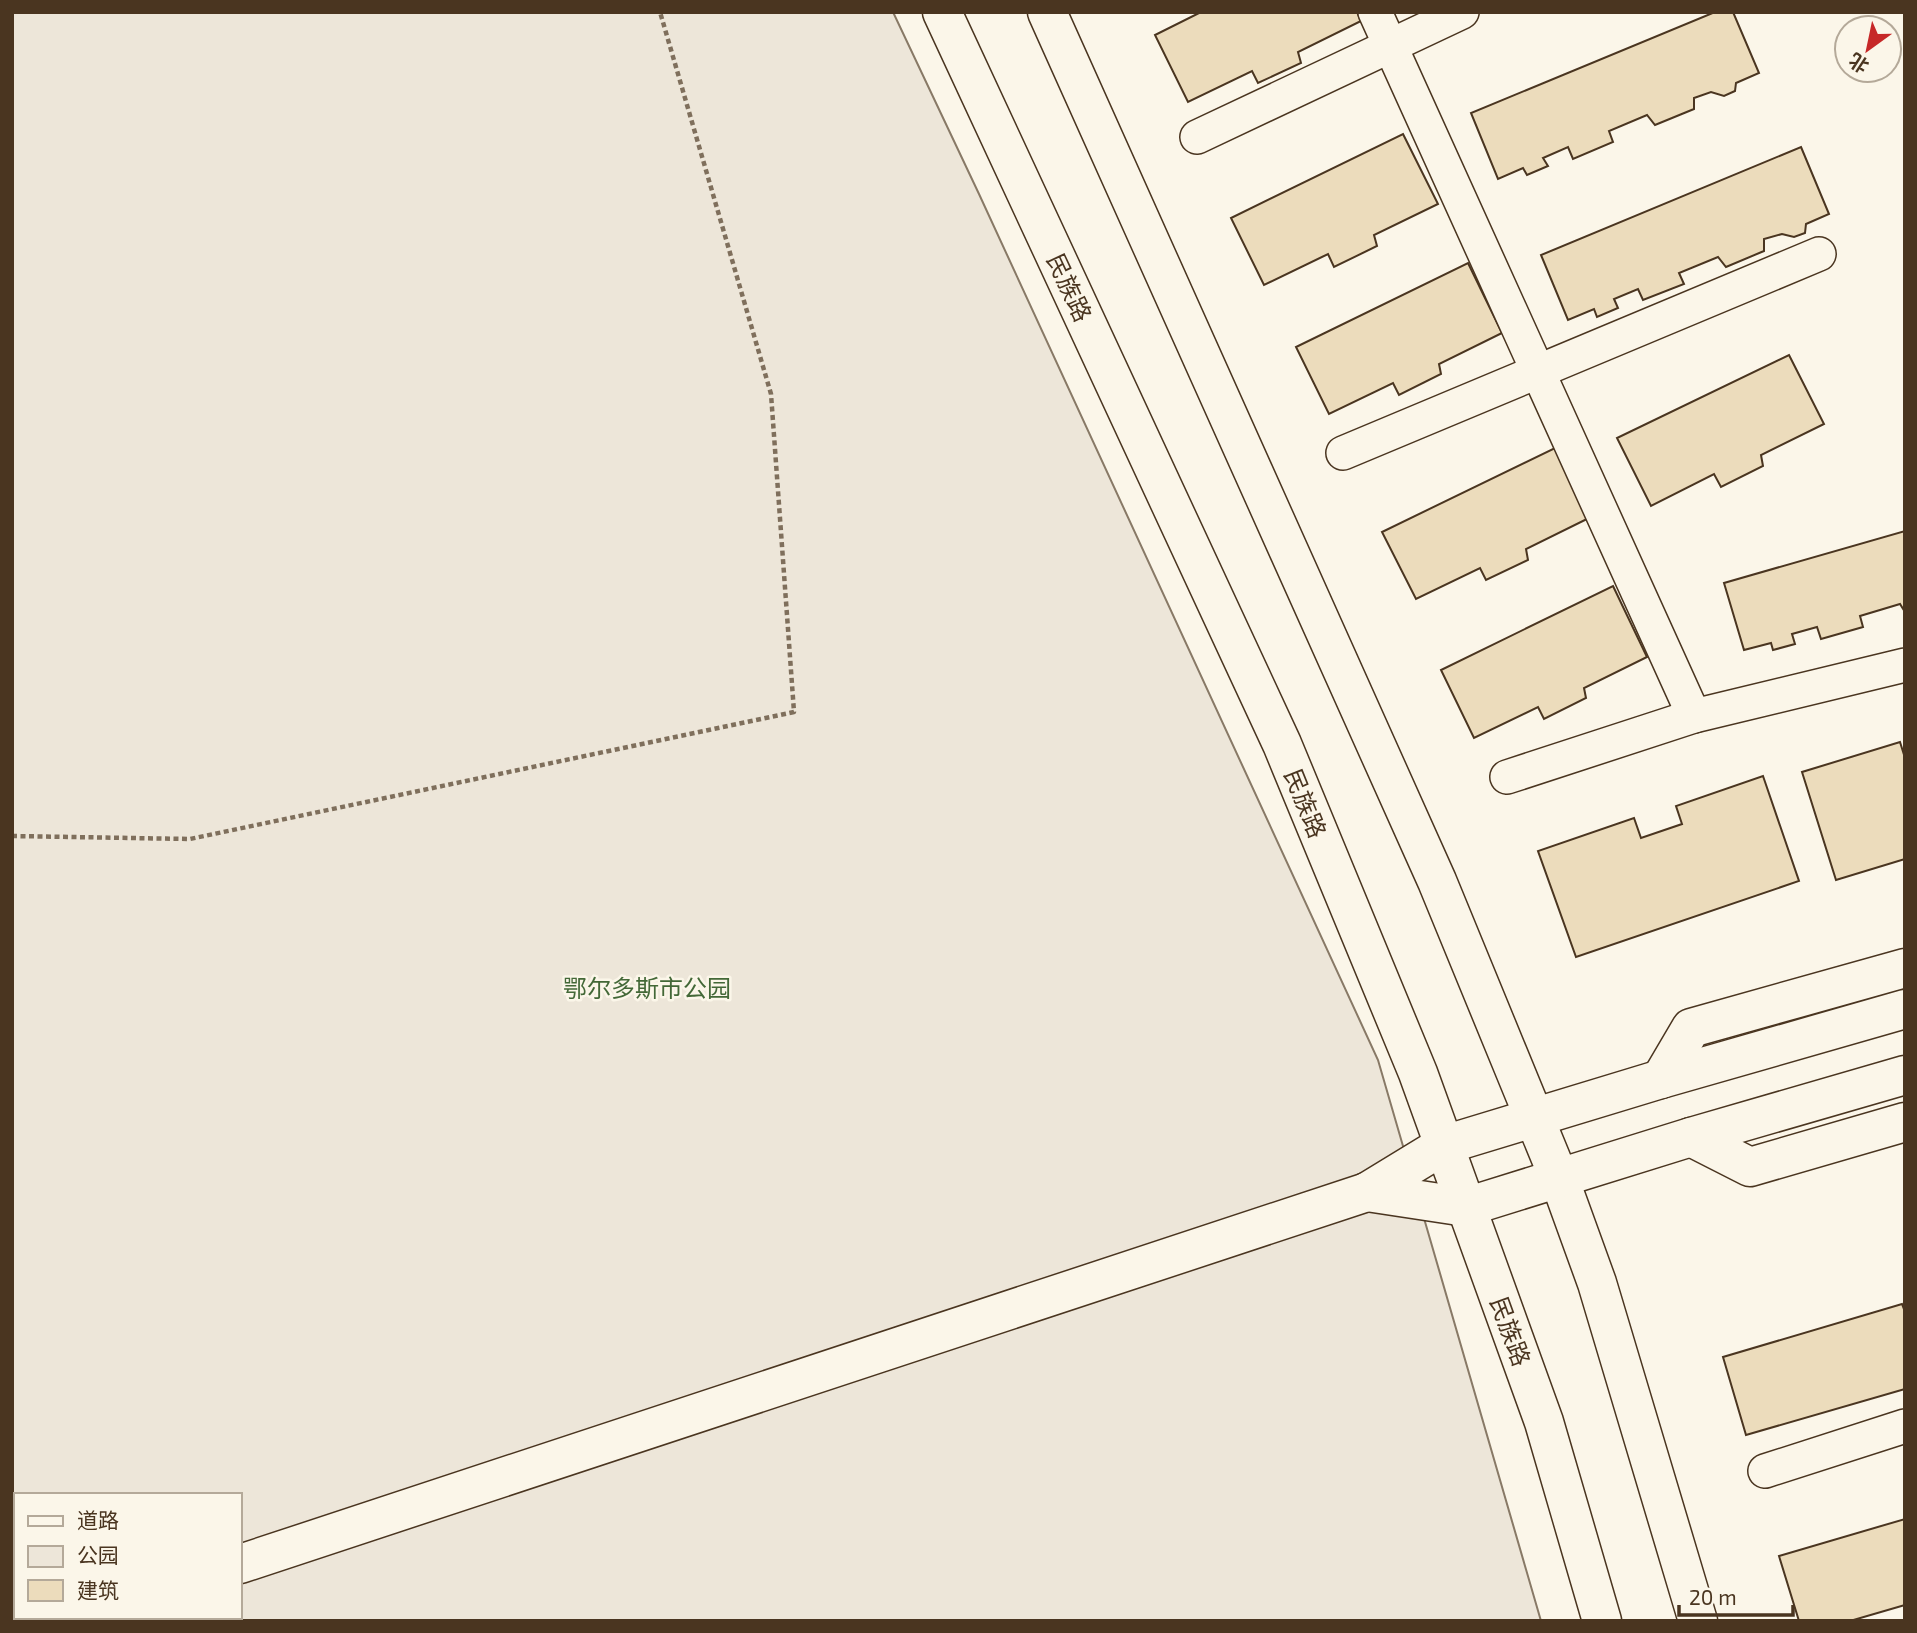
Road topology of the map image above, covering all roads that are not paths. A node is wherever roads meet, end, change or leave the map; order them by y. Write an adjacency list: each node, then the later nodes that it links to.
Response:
1 (942, 12): 20 (street, 民族路)
2 (1047, 12): 17 (street)
3 (1375, 12): 5 (street)
4 (1462, 12): 5 (street)
5 (1390, 46): 6 (street); 8 (street)
6 (1196, 137)
7 (1819, 254): 8 (street)
8 (1538, 371): 9 (street); 11 (street)
9 (1343, 453)
10 (1905, 664): 11 (street)
11 (1694, 716): 12 (street)
12 (1507, 777)
13 (1905, 968): 16 (street)
14 (1905, 1009): 16 (street)
15 (1905, 1075): 19 (street)
16 (1661, 1079): 17 (street)
17 (1534, 1117): 20 (street); 21 (street)
18 (1905, 1122): 19 (street)
19 (1691, 1137): 21 (street)
20 (1444, 1145): 22 (street); 23 (street, 民族路)
21 (1559, 1178): 23 (street); 28 (street)
22 (1367, 1192): 23 (street); 26 (street)
23 (1466, 1207): 27 (street, 民族路)
24 (1905, 1426): 25 (street)
25 (1765, 1471)
26 (242, 1563)
27 (1602, 1621)
28 (1698, 1621)

